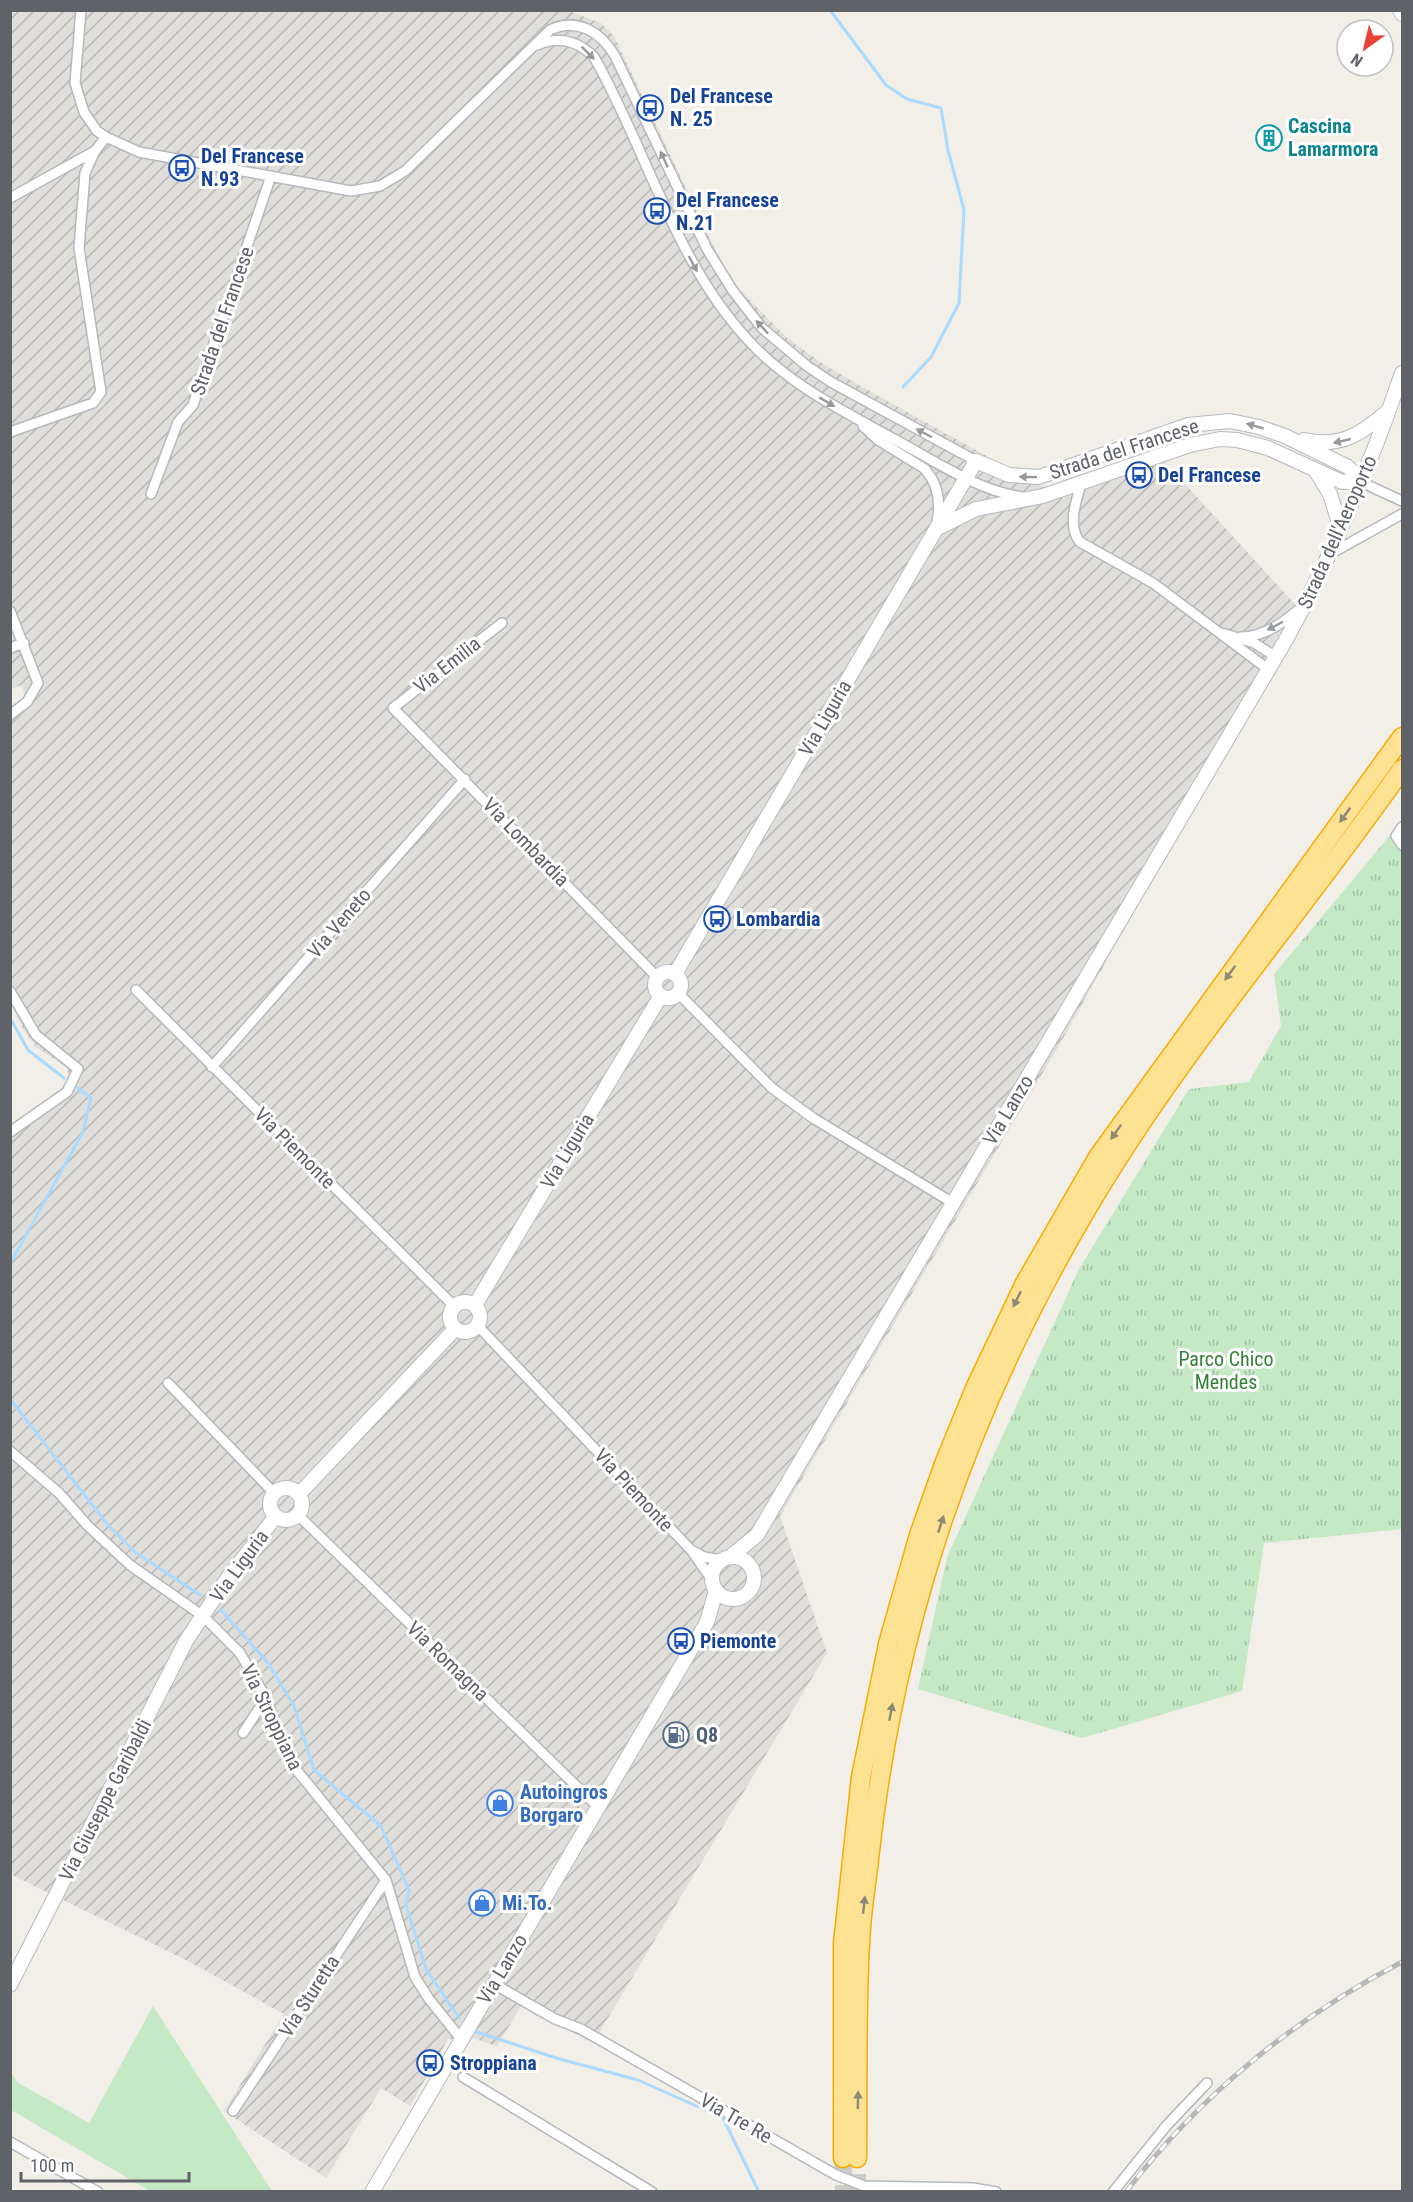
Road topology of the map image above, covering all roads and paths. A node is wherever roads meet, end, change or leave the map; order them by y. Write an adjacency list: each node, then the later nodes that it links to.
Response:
1 (81, 10): 7 (street, Strada del Francese)
2 (1400, 10): 3 (street)
3 (1402, 14)
4 (534, 46): 5 (street, Strada del Francese); 6 (street, Strada del Francese, one-way to 6); 9 (street, Strada del Francese)
5 (646, 122): 6 (street); 11 (street, Strada del Francese, one-way to 5)
6 (629, 130): 12 (street, Strada del Francese, one-way to 12)
7 (106, 137): 8 (street); 9 (street, Strada del Francese)
8 (95, 151): 10 (street); 18 (street)
9 (271, 176): 25 (street, Strada del Francese)
10 (10, 198)
11 (725, 280): 12 (street); 13 (street, Strada del Francese, one-way to 11)
12 (709, 291): 14 (street, Strada del Francese)
13 (788, 351): 14 (street); 20 (street, Strada del Francese, one-way to 13)
14 (776, 367): 17 (street, Strada del Francese, one-way to 17)
15 (1402, 373): 16 (street, Strada dell'Aeroporto)
16 (1390, 410): 19 (street, one-way to 19); 23 (street, Strada dell'Aeroporto)
17 (854, 418): 22 (street, Strada del Francese); 30 (street)
18 (10, 432)
19 (1285, 436): 20 (street, Strada del Francese, one-way to 20); 23 (street, Strada del Francese)
20 (976, 461): 22 (street, Via Liguria)
21 (1314, 470): 23 (street, Strada del Francese); 24 (street, Strada del Francese); 29 (street)
22 (967, 478): 26 (street, Strada del Francese); 30 (street, Via Liguria)
23 (1361, 482): 27 (street); 29 (street, Strada dell'Aeroporto)
24 (1081, 484): 26 (street, Strada del Francese); 35 (street, Strada del Francese)
25 (152, 494)
26 (1043, 496): 30 (street)
27 (1402, 501)
28 (1402, 514): 31 (street)
29 (1341, 529): 31 (street, Strada dell'Aeroporto)
30 (936, 530): 49 (street, Via Liguria)
31 (1330, 554): 32 (street, Strada dell'Aeroporto)
32 (1305, 605): 36 (street, Strada del Francese, one-way to 36); 39 (street, Strada dell'Aeroporto)
33 (10, 611): 37 (street)
34 (502, 623): 42 (street, Via Emilia)
35 (1219, 633): 36 (street, Strada del Francese); 40 (street, Strada del Francese)
36 (1241, 638): 39 (street, Strada del Francese)
37 (24, 643): 38 (street); 43 (street)
38 (10, 648)
39 (1276, 657): 40 (street, Strada dell'Aeroporto)
40 (1269, 670): 41 (street, Strada dell'Aeroporto)
41 (1259, 685): 57 (street, Via Lanzo)
42 (393, 708): 46 (street, Via Lombardia)
43 (10, 715)
44 (1402, 737): 45 (highway, one-way to 45)
45 (1402, 769)
46 (465, 779): 50 (street, Via Lombardia); 55 (street, Via Veneto)
47 (1402, 827): 48 (street)
48 (1402, 845)
49 (675, 974): 50 (street); 53 (street)
50 (657, 977): 54 (street)
51 (136, 990): 55 (street, Via Piemonte)
52 (10, 991): 56 (street)
53 (678, 993): 54 (street); 57 (street)
54 (660, 997): 58 (street, Via Liguria)
55 (212, 1067): 59 (street, Via Piemonte)
56 (10, 1131)
57 (953, 1203): 68 (street, Via Lanzo)
58 (475, 1305): 59 (street); 60 (street)
59 (454, 1306): 61 (street)
60 (478, 1326): 61 (street); 69 (street, Via Piemonte)
61 (455, 1329): 65 (street)
62 (168, 1383): 64 (street)
63 (10, 1451): 74 (street, Via Stroppiana)
64 (274, 1493): 65 (street); 67 (street)
65 (299, 1494): 66 (street)
66 (298, 1515): 67 (street); 78 (street, Via Romagna)
67 (276, 1516): 74 (street, Via Liguria)
68 (757, 1535): 70 (street, Via Lanzo); 71 (street, Via Lanzo)
69 (691, 1550): 70 (street, Via Piemonte); 72 (street, Via Piemonte)
70 (726, 1558): 71 (street); 72 (street)
71 (751, 1569): 73 (street)
72 (714, 1586): 73 (street); 75 (street, Via Lanzo)
73 (731, 1599): 75 (street, Via Lanzo)
74 (203, 1616): 76 (street, Via Stroppiana); 81 (street, Via Giuseppe Garibaldi)
75 (706, 1622): 78 (street, Via Lanzo)
76 (266, 1698): 77 (street); 79 (street, Via Stroppiana)
77 (243, 1733)
78 (598, 1807): 80 (street, Via Lanzo)
79 (386, 1880): 82 (street, Via Stroppiana); 85 (street, Via Sturetta)
80 (494, 1984): 82 (street, Via Lanzo); 87 (street, Via Tre Re)
81 (10, 1985)
82 (461, 2039): 89 (street, Via Lanzo)
83 (463, 2077): 90 (street)
84 (1207, 2083): 92 (street)
85 (233, 2112)
86 (10, 2142): 88 (street)
87 (863, 2189): 91 (street, Via Tre Re)
88 (98, 2192)
89 (372, 2192)
90 (652, 2192)
91 (996, 2192)
92 (1113, 2192)

